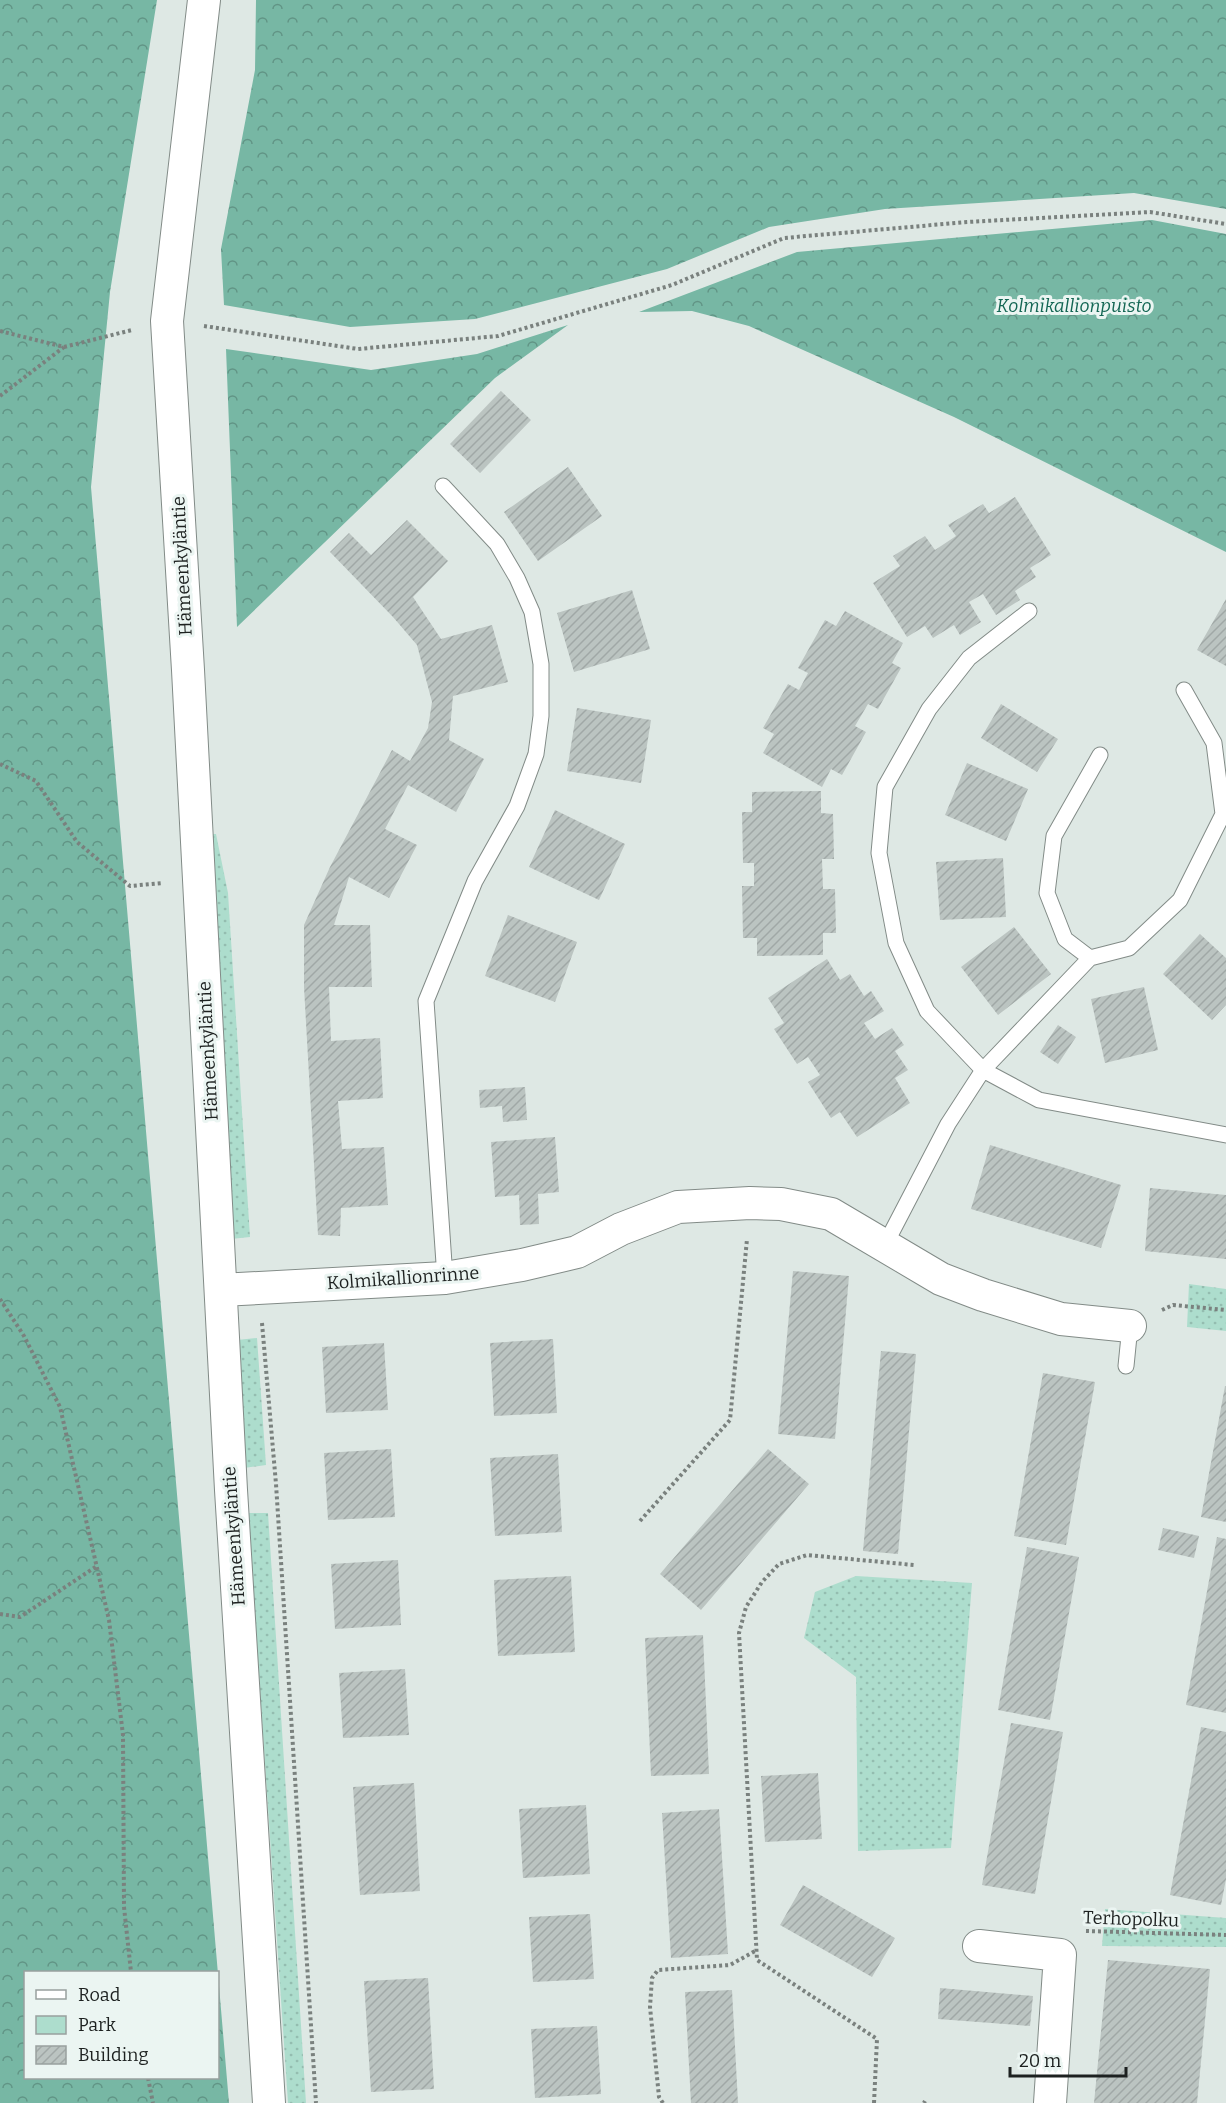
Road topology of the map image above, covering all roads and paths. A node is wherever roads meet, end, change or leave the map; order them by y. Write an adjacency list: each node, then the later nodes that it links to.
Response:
1 (204, 0): 3 (street, Hämeenkyläntie)
2 (1226, 224): 4 (path)
3 (167, 321): 6 (path); 13 (street, Hämeenkyläntie)
4 (203, 326)
5 (0, 331): 6 (path)
6 (64, 347): 7 (path)
7 (0, 396)
8 (443, 486): 19 (lane)
9 (1029, 611): 15 (lane)
10 (1184, 690): 14 (lane)
11 (1100, 755): 14 (lane)
12 (0, 764): 13 (path)
13 (199, 879): 21 (street, Hämeenkyläntie)
14 (1090, 958): 15 (lane)
15 (983, 1070): 16 (lane); 18 (lane)
16 (1226, 1135)
17 (750, 1203): 18 (street, Kolmikallionrinne); 19 (street, Kolmikallionrinne); 26 (path)
18 (885, 1245): 24 (street, Kolmikallionrinne)
19 (445, 1278): 20 (street, Kolmikallionrinne)
20 (259, 1287): 21 (street, Kolmikallionrinne); 38 (path)
21 (221, 1290): 37 (street, Hämeenkyläntie)
22 (0, 1299): 28 (path)
23 (1226, 1310): 24 (path)
24 (1130, 1326): 25 (lane)
25 (1126, 1366)
26 (640, 1521)
27 (914, 1565): 32 (path)
28 (97, 1566): 29 (path); 34 (path)
29 (0, 1614)
30 (1226, 1935): 33 (path, Terhopolku)
31 (979, 1946): 33 (street)
32 (756, 1950): 39 (path); 40 (path)
33 (1060, 1955): 41 (street)
34 (131, 1971)
35 (148, 2079): 36 (path)
36 (153, 2103)
37 (269, 2103)
38 (316, 2103)
39 (663, 2103)
40 (874, 2103)
41 (1050, 2103)

